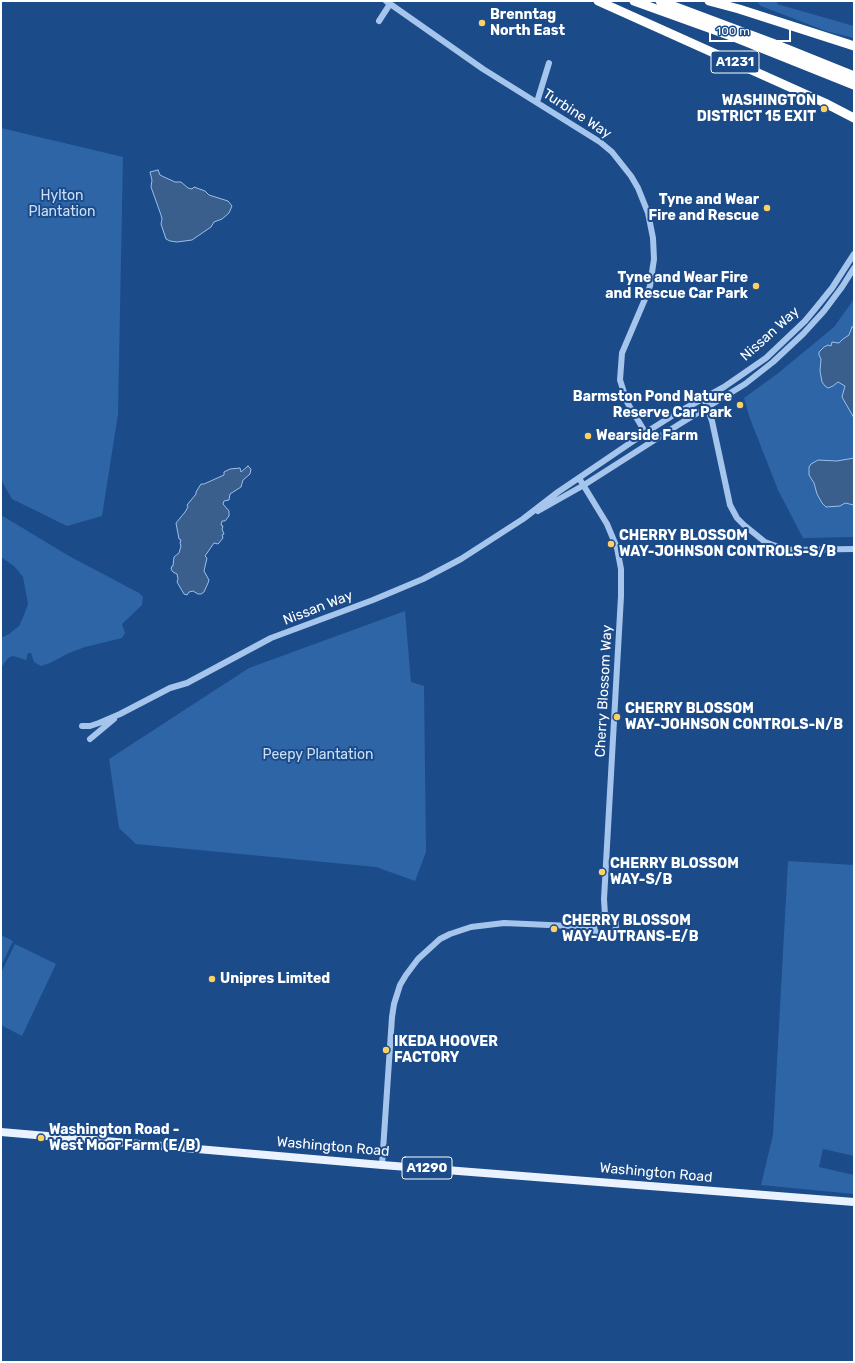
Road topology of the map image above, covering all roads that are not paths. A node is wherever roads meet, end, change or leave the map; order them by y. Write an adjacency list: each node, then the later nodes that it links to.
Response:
1 (598, 1): 12 (highway, A1231)
2 (634, 1): 10 (highway, A1231)
3 (660, 1): 9 (highway, A1231)
4 (708, 1): 7 (highway)
5 (388, 2): 6 (street); 11 (street, Turbine Way)
6 (378, 20)
7 (854, 46)
8 (549, 63): 11 (street)
9 (854, 76)
10 (854, 85)
11 (537, 102): 17 (street, Turbine Way)
12 (854, 118)
13 (854, 254): 15 (street, Nissan Way)
14 (854, 268): 16 (street, Nissan Way)
15 (704, 398): 16 (street); 17 (street, Nissan Way)
16 (708, 408): 18 (street, Nissan Way); 22 (street)
17 (645, 433): 18 (street, Turbine Way); 19 (street, Nissan Way)
18 (651, 442): 20 (street, Nissan Way)
19 (579, 478): 20 (street, Cherry Blossom Way); 21 (street, Nissan Way)
20 (584, 485): 21 (street, Nissan Way); 26 (street, Cherry Blossom Way)
21 (523, 519): 23 (street, Nissan Way)
22 (854, 549)
23 (120, 714): 24 (street); 25 (street)
24 (82, 726)
25 (90, 739)
26 (605, 914): 27 (street); 27 (street)
27 (594, 927): 29 (street)
28 (1, 1132): 29 (main road, Washington Road / A1290)
29 (382, 1165): 30 (main road, Washington Road / A1290)
30 (854, 1202)

